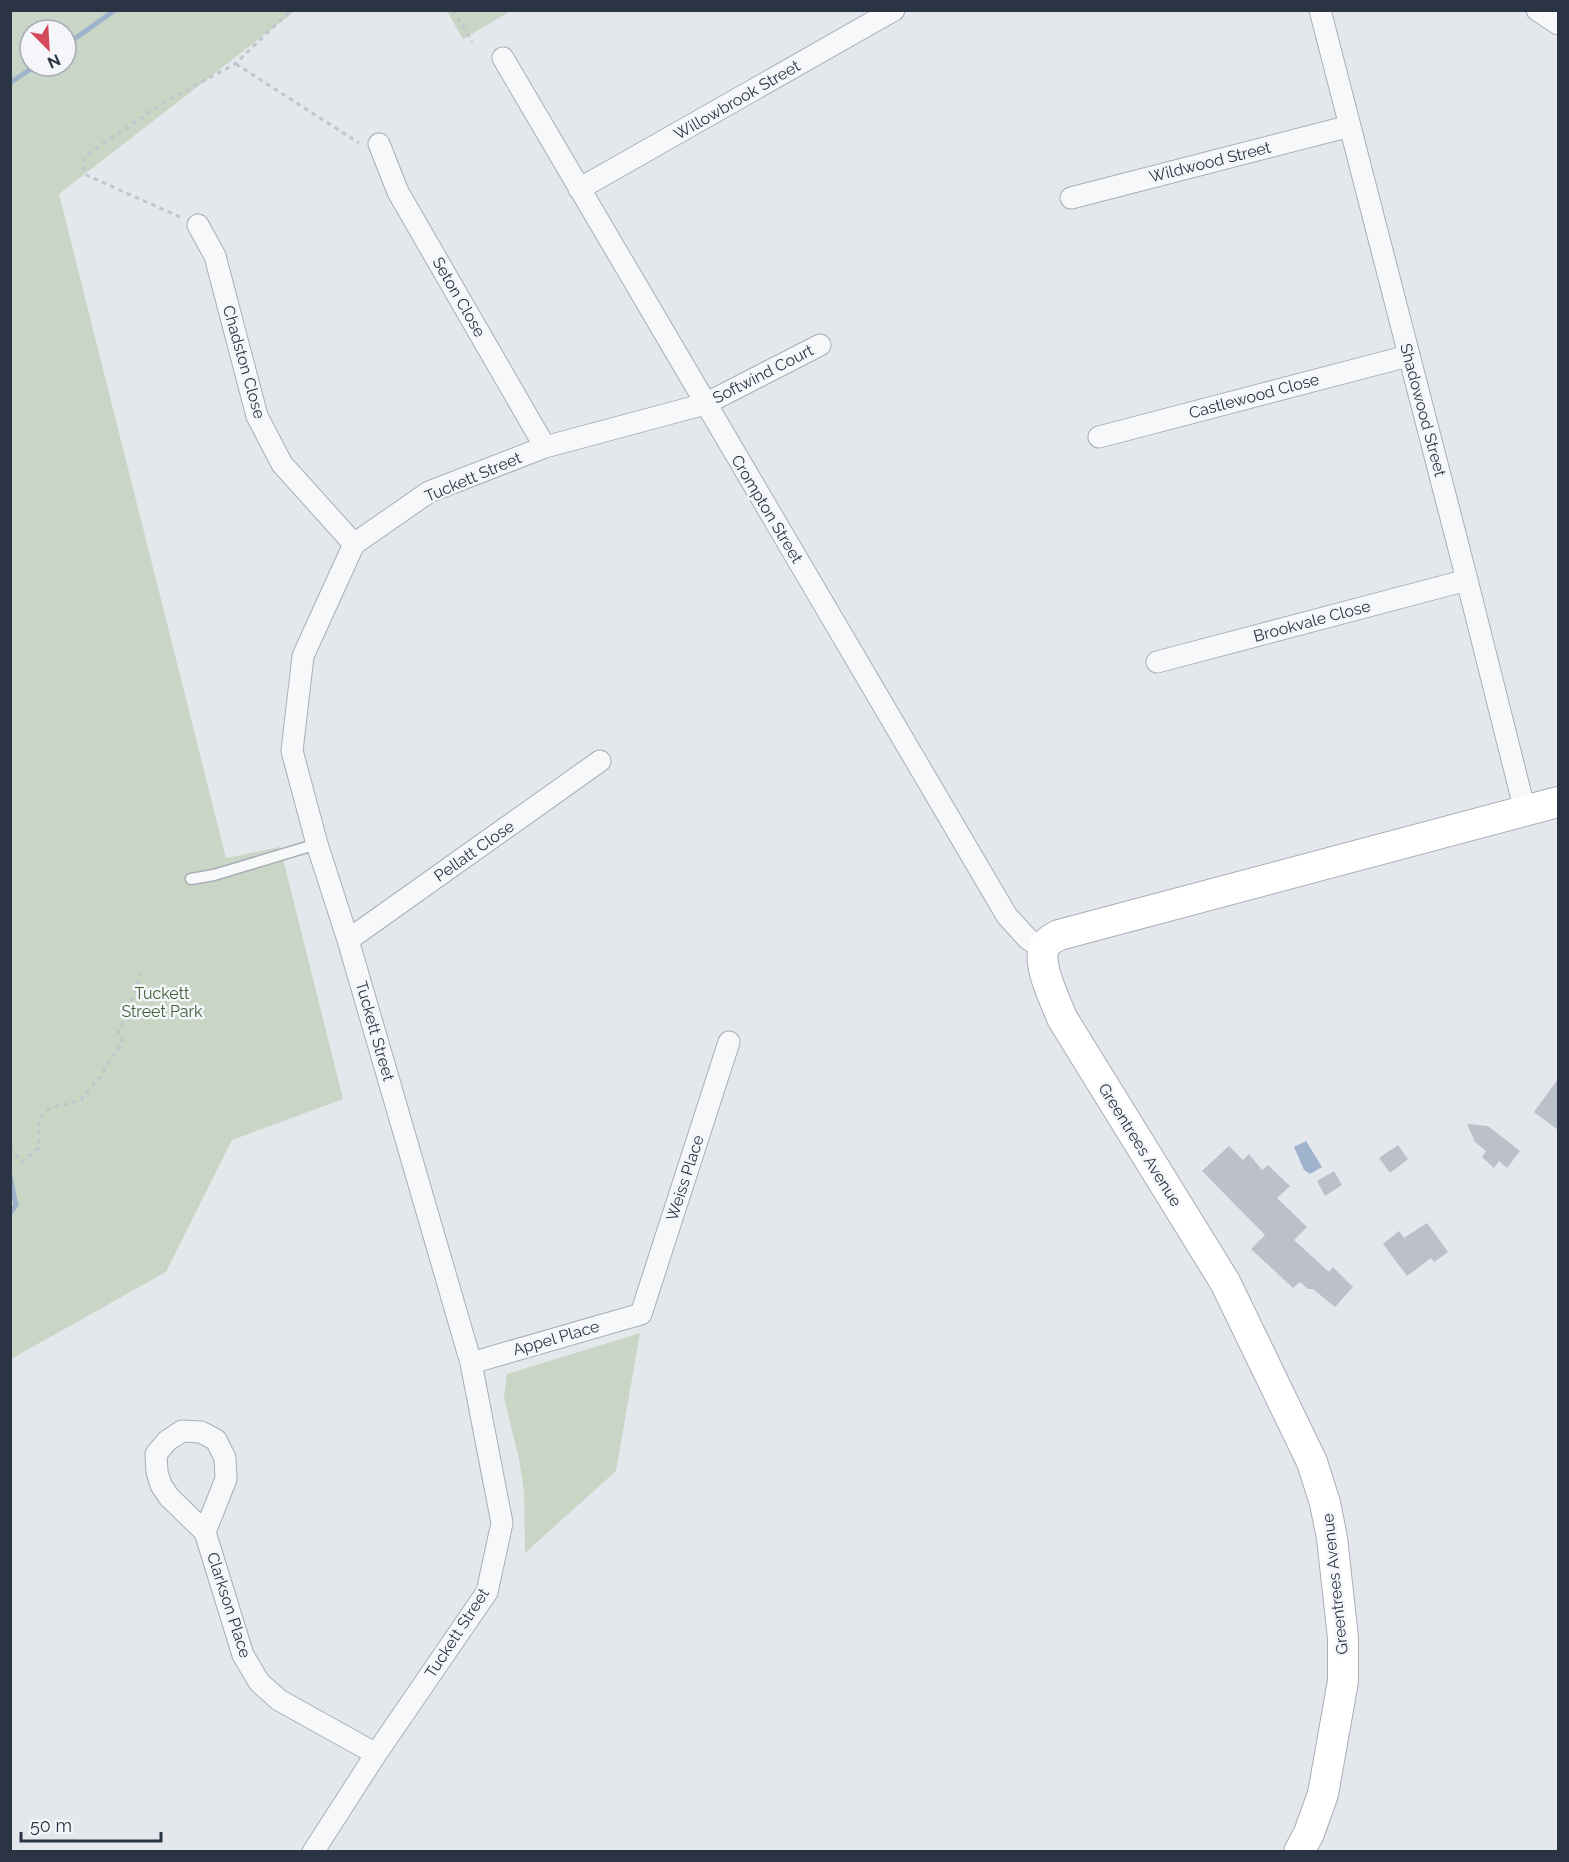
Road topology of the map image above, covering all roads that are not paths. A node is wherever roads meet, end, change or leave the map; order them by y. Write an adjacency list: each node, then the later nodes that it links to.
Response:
1 (894, 10): 8 (street, Willowbrook Street)
2 (1320, 10): 6 (street, Shadowood Street)
3 (1537, 10): 4 (street)
4 (1558, 24)
5 (502, 58): 8 (street, Crompton Street)
6 (1350, 126): 9 (street, Wildwood Street); 12 (street, Shadowood Street)
7 (379, 144): 15 (street, Seton Close)
8 (579, 189): 13 (street, Crompton Street)
9 (1071, 198)
10 (198, 225): 16 (street, Chadston Close)
11 (820, 345): 13 (street, Softwind Court)
12 (1408, 356): 14 (street, Castlewood Close); 17 (street, Shadowood Street)
13 (705, 404): 15 (street, Tuckett Street); 25 (street, Crompton Street)
14 (1099, 437)
15 (545, 447): 16 (street, Tuckett Street)
16 (354, 543): 22 (street, Tuckett Street)
17 (1467, 580): 18 (street, Brookvale Close); 21 (street, Shadowood Street)
18 (1157, 662)
19 (600, 761): 24 (street, Pellatt Close)
20 (1558, 802): 21 (street)
21 (1525, 811): 25 (street)
22 (317, 844): 23 (lane); 24 (street, Tuckett Street)
23 (191, 879)
24 (348, 940): 28 (street, Tuckett Street)
25 (1043, 949): 32 (street, Greentrees Avenue)
26 (729, 1042): 27 (street, Weiss Place)
27 (641, 1314): 28 (street, Appel Place)
28 (471, 1363): 30 (street, Tuckett Street)
29 (205, 1532): 29 (street, Clarkson Place); 30 (street, Clarkson Place)
30 (376, 1754): 31 (street, Tuckett Street)
31 (313, 1851)
32 (1299, 1851)

